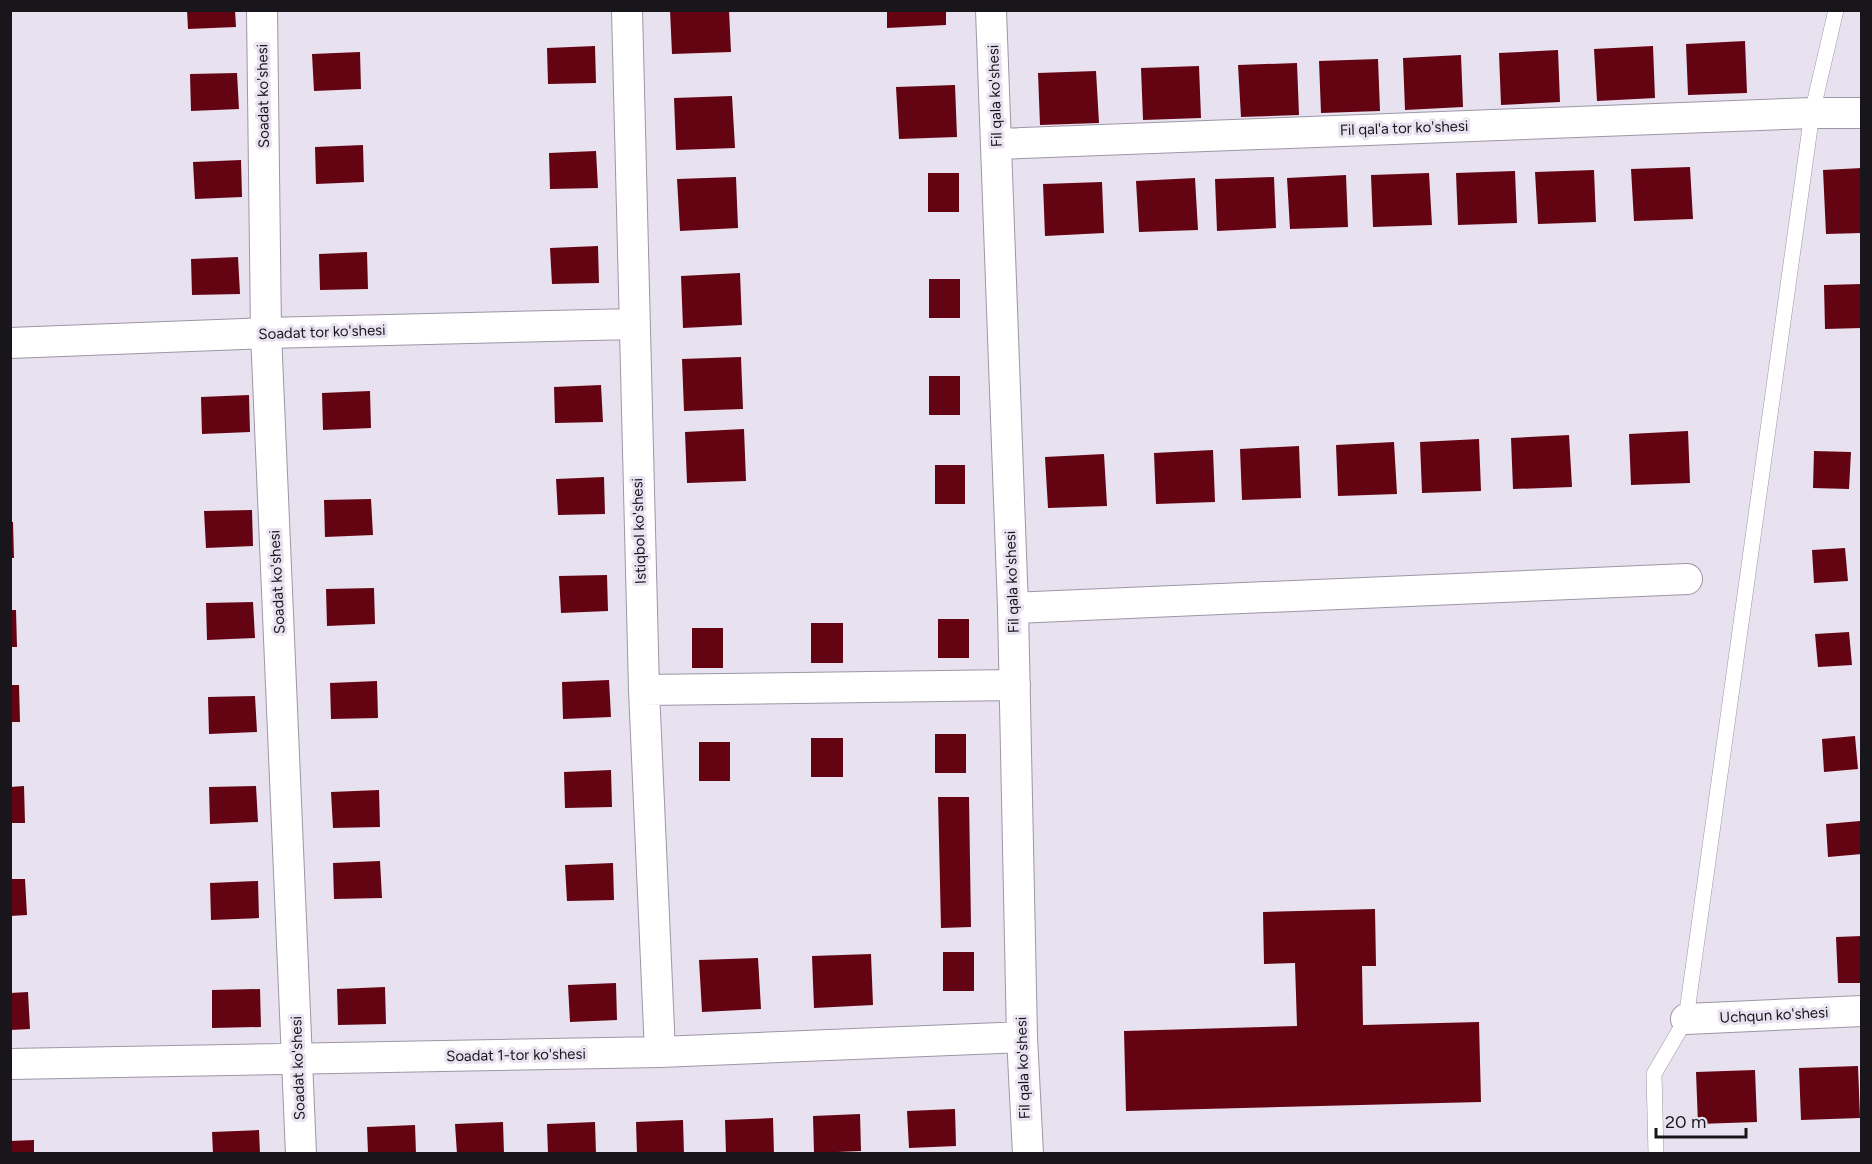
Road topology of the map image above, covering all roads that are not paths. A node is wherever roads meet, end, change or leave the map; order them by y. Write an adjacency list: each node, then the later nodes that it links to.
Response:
1 (262, 10): 9 (street, Soadat ko'shesi)
2 (627, 10): 8 (street, Istiqbol ko'shesi)
3 (991, 10): 7 (street, Fil qala ko'shesi)
4 (1836, 10): 5 (lane)
5 (1812, 113): 6 (street, Fil qal'a tor ko'shesi); 7 (street, Fil qal'a tor ko'shesi); 16 (lane)
6 (1862, 113)
7 (997, 144): 12 (street, Fil qala ko'shesi)
8 (634, 324): 9 (street, Soadat tor ko'shesi); 14 (street, Istiqbol ko'shesi)
9 (266, 333): 10 (street, Soadat tor ko'shesi); 19 (street, Soadat ko'shesi)
10 (10, 343)
11 (1687, 579): 12 (street)
12 (1013, 608): 13 (street, Fil qala ko'shesi)
13 (1015, 685): 14 (street); 17 (street, Fil qala ko'shesi)
14 (644, 690): 18 (street, Istiqbol ko'shesi)
15 (1862, 1011): 16 (street, Uchqun ko'shesi)
16 (1686, 1019): 23 (lane)
17 (1022, 1037): 18 (street, Soadat 1-tor ko'shesi); 22 (street, Fil qala ko'shesi)
18 (660, 1052): 19 (street, Soadat 1-tor ko'shesi)
19 (298, 1059): 20 (street, Soadat 1-tor ko'shesi); 21 (street, Soadat ko'shesi)
20 (10, 1064)
21 (302, 1154)
22 (1028, 1154)
23 (1656, 1154)

